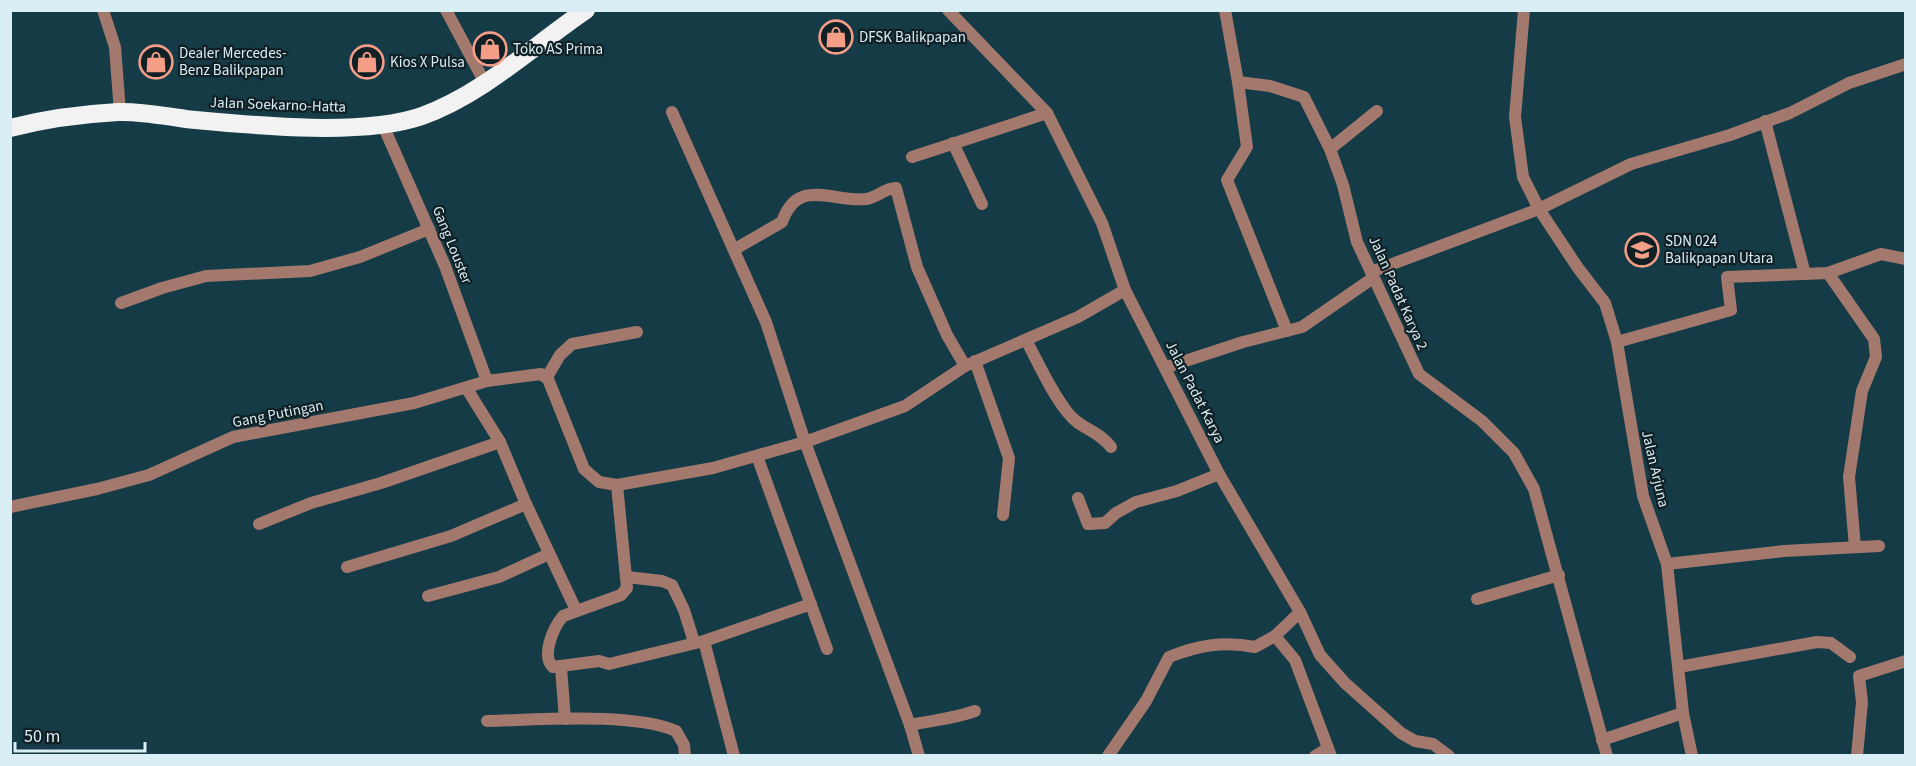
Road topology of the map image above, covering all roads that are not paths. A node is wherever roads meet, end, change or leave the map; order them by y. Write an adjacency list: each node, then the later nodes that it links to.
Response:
1 (104, 10): 11 (street)
2 (446, 10): 9 (street)
3 (586, 10): 9 (highway, Jalan Soekarno-Hatta)
4 (948, 10): 13 (street, Jalan Padat Karya)
5 (1225, 10): 8 (street)
6 (1524, 10): 21 (street, Jalan Arjuna)
7 (1905, 64): 14 (street)
8 (1238, 82): 18 (street, Jalan Padat Karya 2); 30 (street)
9 (485, 83): 15 (highway, Jalan Soekarno-Hatta)
10 (1377, 111): 18 (street)
11 (120, 112): 15 (highway, Jalan Soekarno-Hatta); 16 (highway, Jalan Soekarno-Hatta)
12 (672, 112): 23 (street)
13 (1047, 113): 17 (street); 28 (street, Jalan Padat Karya)
14 (1765, 122): 21 (street); 26 (street)
15 (382, 123): 22 (street, Gang Louster)
16 (10, 128)
17 (953, 143): 19 (street); 20 (street)
18 (1330, 149): 27 (street, Jalan Padat Karya 2)
19 (912, 157)
20 (982, 204)
21 (1539, 209): 27 (street); 33 (street, Jalan Arjuna)
22 (429, 229): 29 (street); 37 (street, Gang Louster)
23 (735, 249): 34 (street); 40 (street)
24 (1905, 259): 25 (street)
25 (1828, 273): 26 (street); 51 (street)
26 (1805, 274): 33 (street)
27 (1372, 275): 30 (street); 55 (street, Jalan Padat Karya 2)
28 (1125, 290): 32 (street); 35 (street, Jalan Padat Karya)
29 (121, 303)
30 (1287, 331): 35 (street)
31 (637, 332): 36 (street)
32 (1026, 340): 34 (street); 41 (street)
33 (1617, 342): 53 (street, Jalan Arjuna)
34 (970, 364): 40 (street); 48 (street)
35 (1167, 367): 43 (street, Jalan Padat Karya)
36 (546, 377): 37 (street, Gang Putingan); 44 (street)
37 (487, 381): 38 (street, Gang Putingan)
38 (467, 389): 39 (street); 47 (street, Gang Putingan)
39 (500, 442): 46 (street); 49 (street)
40 (805, 442): 42 (street); 73 (street)
41 (1111, 447)
42 (757, 456): 44 (street); 59 (street)
43 (1219, 474): 45 (street); 61 (street, Jalan Padat Karya)
44 (617, 485): 56 (street)
45 (1078, 498)
46 (526, 504): 52 (street); 54 (street)
47 (10, 507)
48 (1003, 515)
49 (259, 525)
50 (1879, 546): 51 (street)
51 (1855, 548): 53 (street)
52 (549, 554): 57 (street); 60 (street)
53 (1667, 564): 67 (street, Jalan Arjuna)
54 (347, 567)
55 (1559, 575): 58 (street); 74 (street, Jalan Padat Karya 2)
56 (627, 577): 60 (street); 63 (street)
57 (428, 596)
58 (1477, 599)
59 (810, 604): 63 (street); 64 (street)
60 (576, 610): 68 (street)
61 (1300, 612): 62 (street); 81 (street, Jalan Padat Karya)
62 (1275, 636): 75 (street); 79 (street)
63 (699, 642): 68 (street); 77 (street)
64 (827, 649)
65 (1850, 657): 67 (street)
66 (1905, 661): 84 (street)
67 (1679, 667): 70 (street, Jalan Arjuna)
68 (561, 668): 71 (street)
69 (975, 711): 73 (street)
70 (1683, 713): 74 (street); 83 (street, Jalan Arjuna)
71 (565, 719): 72 (street); 76 (street)
72 (487, 721)
73 (910, 725): 78 (street)
74 (1602, 740): 82 (street, Jalan Padat Karya 2)
75 (1329, 752): 80 (street)
76 (685, 756)
77 (734, 756)
78 (919, 756)
79 (1108, 756)
80 (1315, 756)
81 (1449, 756)
82 (1606, 756)
83 (1692, 756)
84 (1857, 756)

